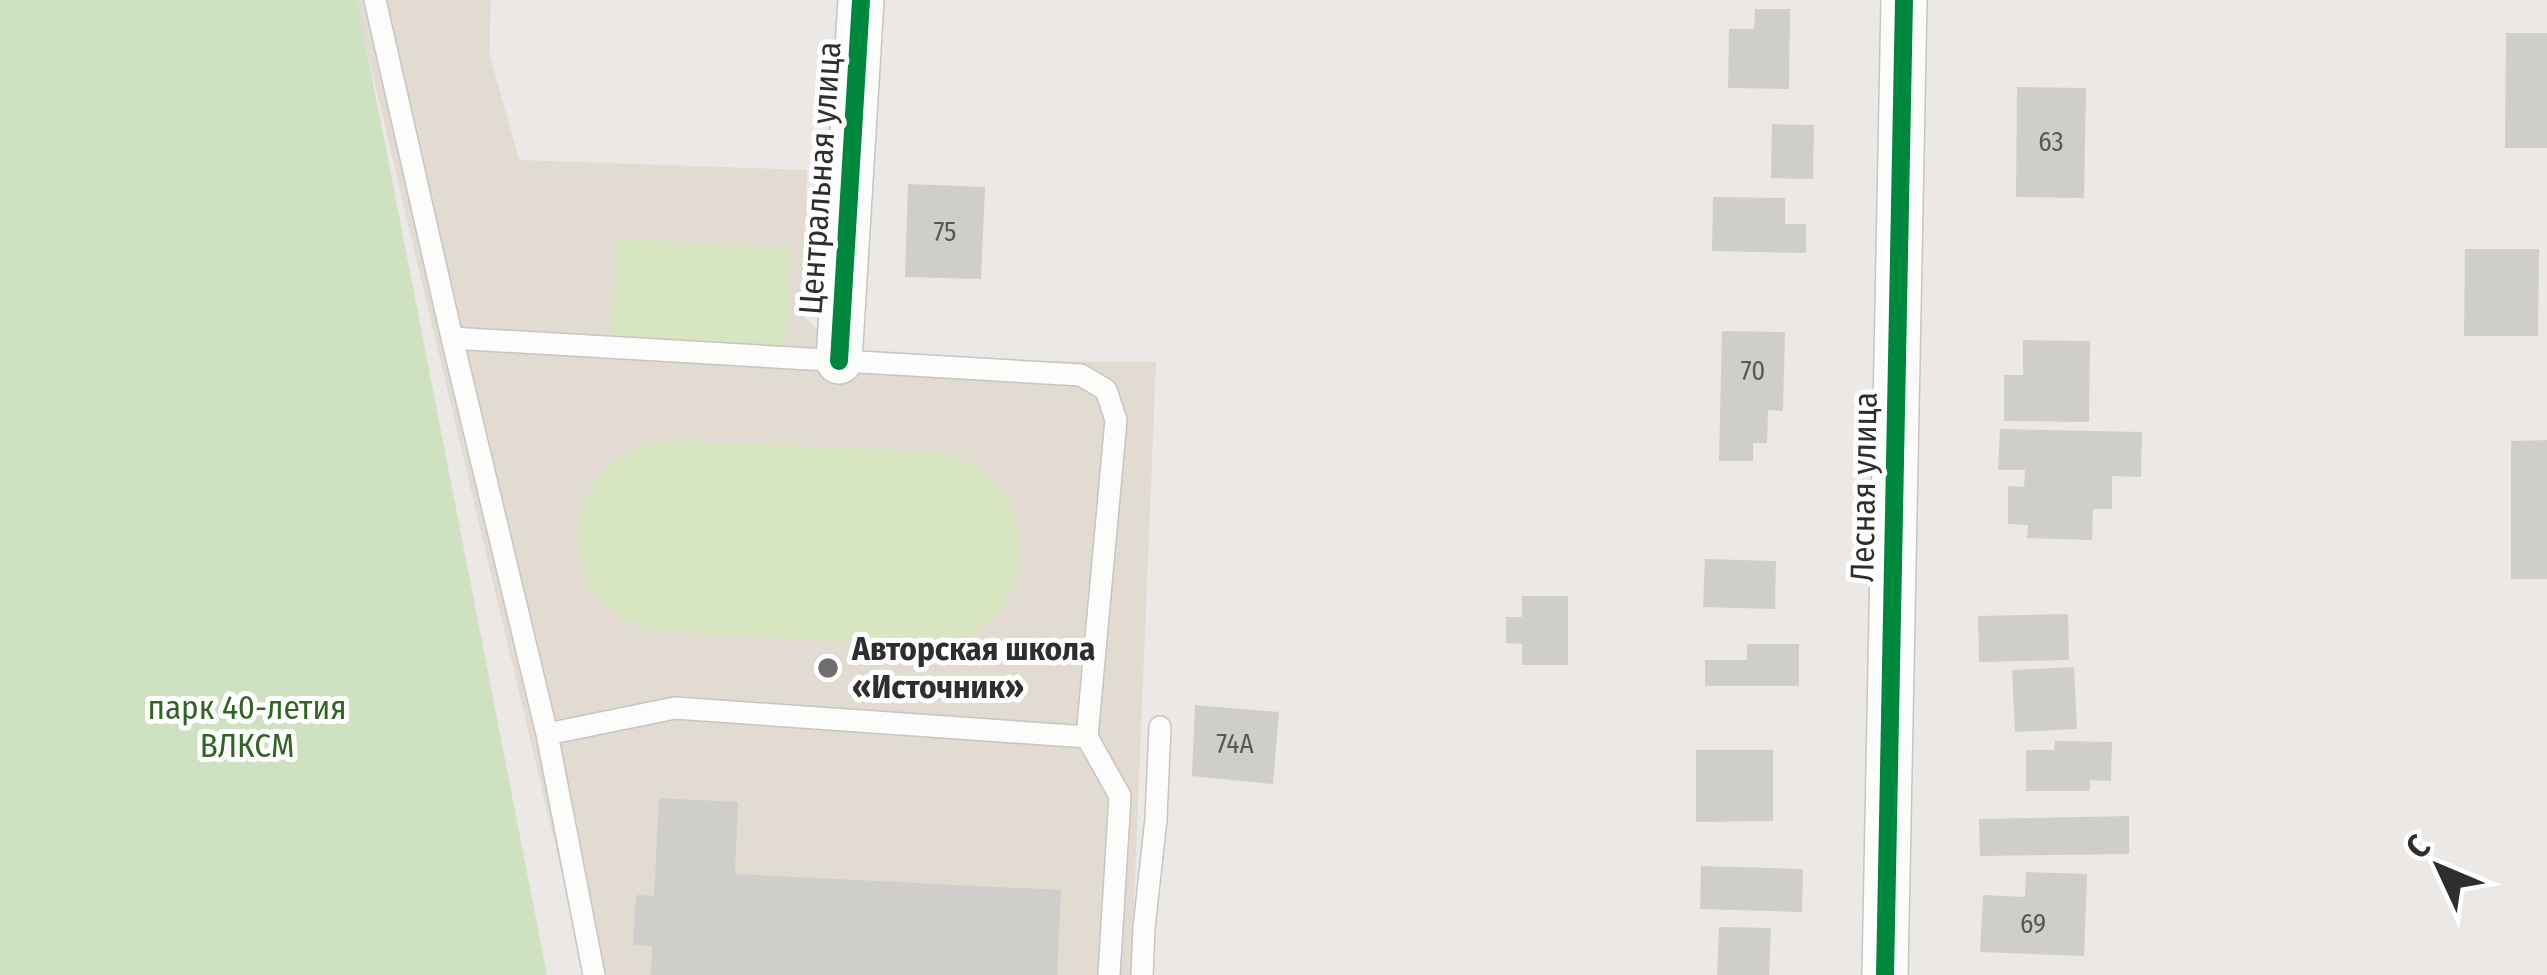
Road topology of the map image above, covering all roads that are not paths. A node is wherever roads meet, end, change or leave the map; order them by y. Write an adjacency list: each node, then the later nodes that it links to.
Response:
1 (375, 0): 4 (lane)
2 (861, 0): 5 (street, Центральная улица)
3 (1904, 0): 12 (street, Лесная улица)
4 (452, 338): 5 (lane); 7 (lane)
5 (839, 361): 8 (lane)
6 (1160, 727): 11 (lane)
7 (547, 734): 8 (lane); 9 (lane)
8 (1088, 737): 10 (lane)
9 (594, 975)
10 (1108, 975)
11 (1142, 975)
12 (1885, 975)

